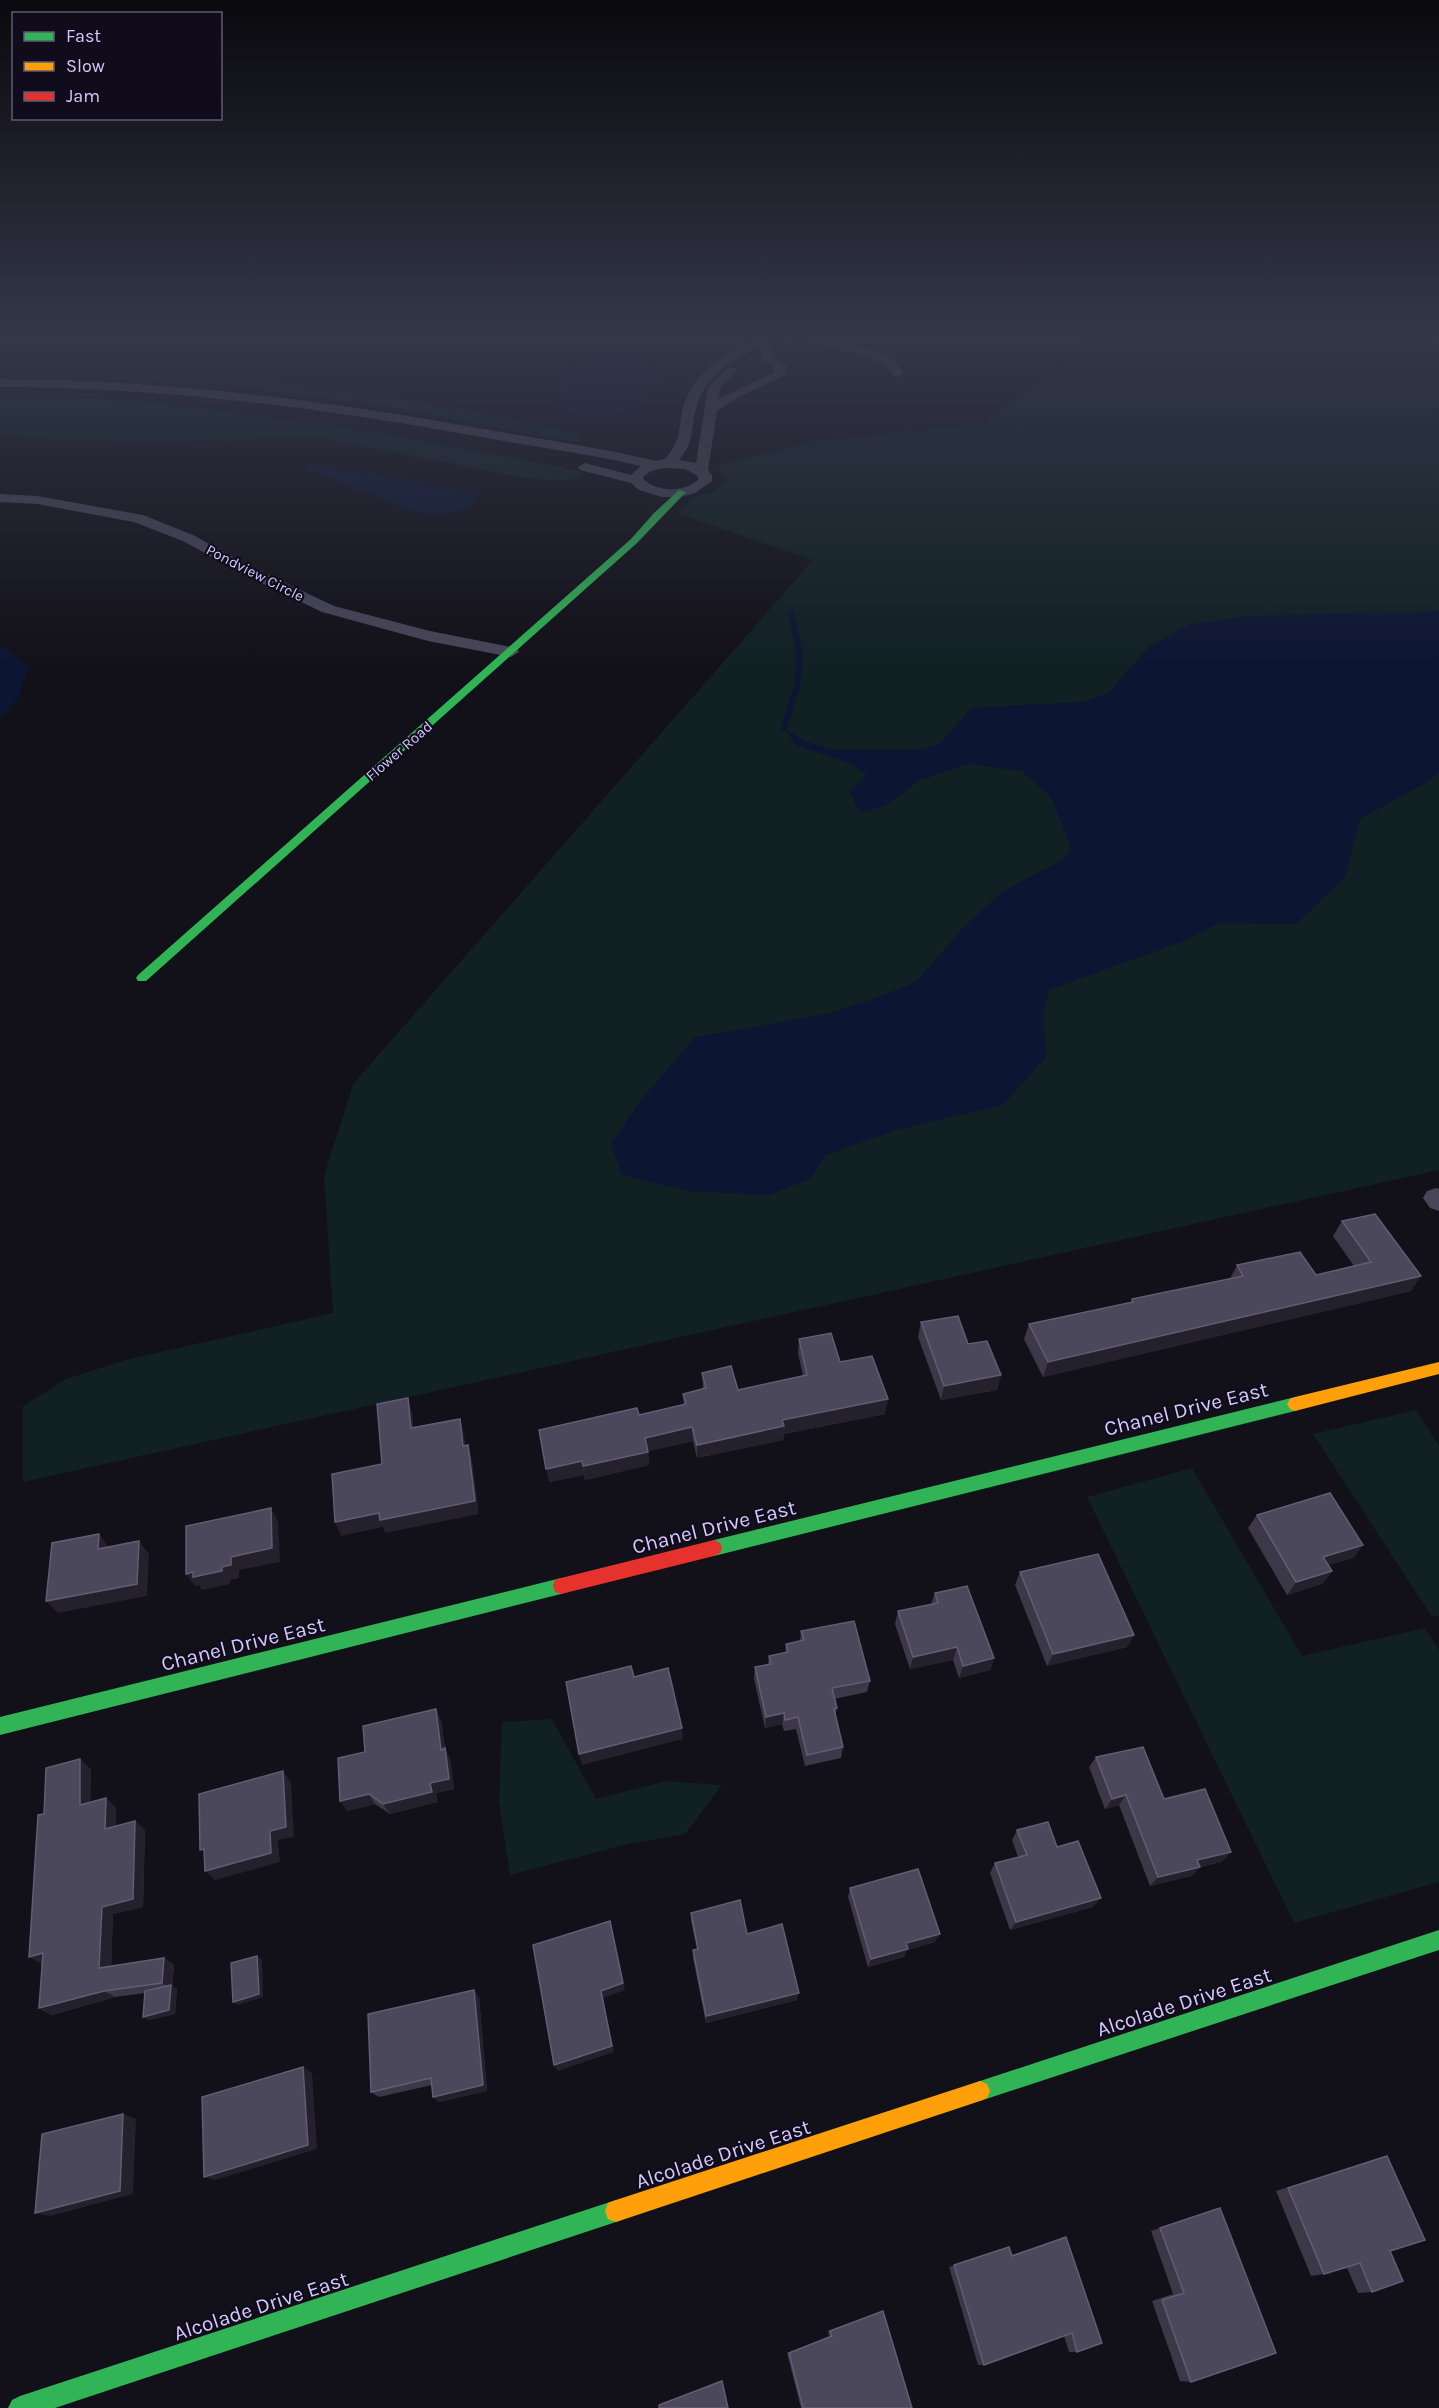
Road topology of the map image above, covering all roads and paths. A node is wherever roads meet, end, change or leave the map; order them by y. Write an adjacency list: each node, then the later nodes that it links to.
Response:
1 (472, 444): 5 (street)
2 (552, 444): 7 (street)
3 (686, 444): 7 (street)
4 (706, 444): 8 (street)
5 (522, 454)
6 (569, 463): 9 (street)
7 (662, 464): 8 (street); 9 (street)
8 (701, 471): 10 (street)
9 (639, 484): 10 (street); 12 (street)
10 (682, 492): 12 (street, Flower Road)
11 (0, 498): 13 (street, Pondview Circle)
12 (651, 519): 13 (street, Flower Road)
13 (511, 652): 14 (street, Flower Road)
14 (142, 978)
15 (1439, 1368): 16 (street, Chanel Drive East)
16 (0, 1726)
17 (1439, 1940): 18 (street, Alcolade Drive East)
18 (20, 2408)

